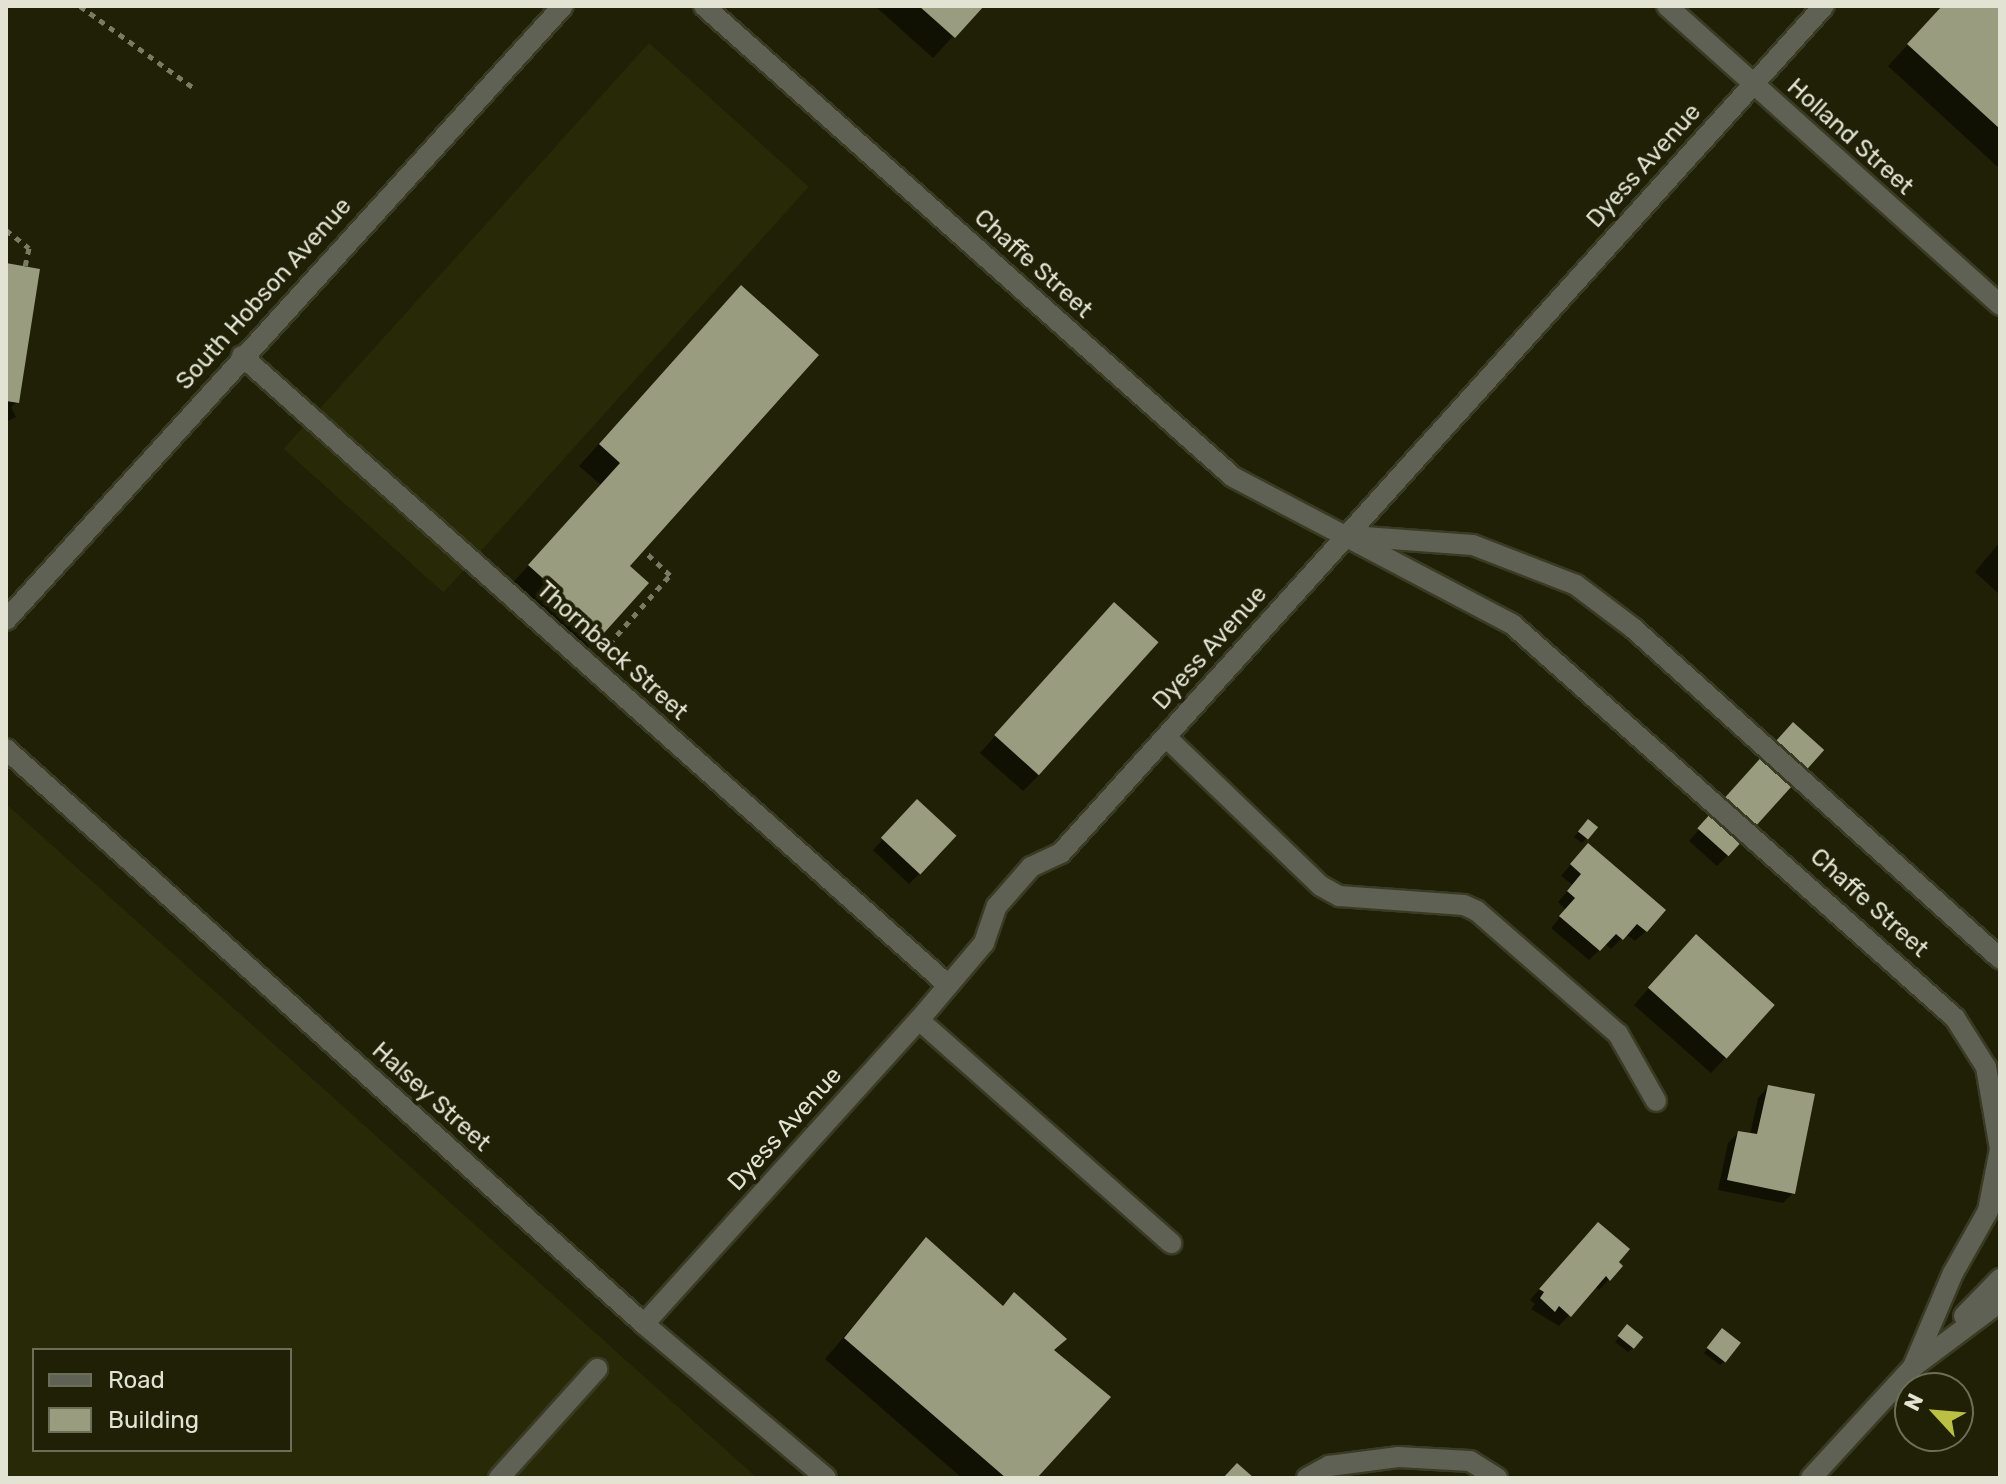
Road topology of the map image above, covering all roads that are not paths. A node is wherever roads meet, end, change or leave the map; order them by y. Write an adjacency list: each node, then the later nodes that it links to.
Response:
1 (563, 6): 7 (street, South Hobson Avenue)
2 (704, 6): 8 (street, Chaffe Street)
3 (1667, 6): 5 (street, Holland Street)
4 (1824, 6): 5 (street, Dyess Avenue)
5 (1752, 85): 6 (street, Holland Street); 8 (street, Dyess Avenue)
6 (2000, 305)
7 (242, 356): 9 (street, South Hobson Avenue); 13 (street, Thornback Street)
8 (1343, 536): 10 (street, Dyess Avenue); 12 (street, Chaffe Street); 16 (street, Chaffe Street)
9 (6, 620)
10 (1166, 737): 13 (street, Dyess Avenue); 15 (street)
11 (6, 749): 20 (street, Halsey Street)
12 (2000, 959)
13 (948, 985): 14 (street, Dyess Avenue)
14 (919, 1020): 17 (street); 20 (street, Dyess Avenue)
15 (1656, 1101)
16 (1996, 1181): 21 (street, Chaffe Street)
17 (1171, 1243)
18 (2000, 1279): 21 (street)
19 (2000, 1302): 21 (street)
20 (644, 1324): 24 (street, Halsey Street)
21 (1913, 1367): 27 (street)
22 (597, 1369): 23 (street)
23 (499, 1478)
24 (826, 1478)
25 (1307, 1478): 26 (street)
26 (1497, 1478)
27 (1811, 1478)

